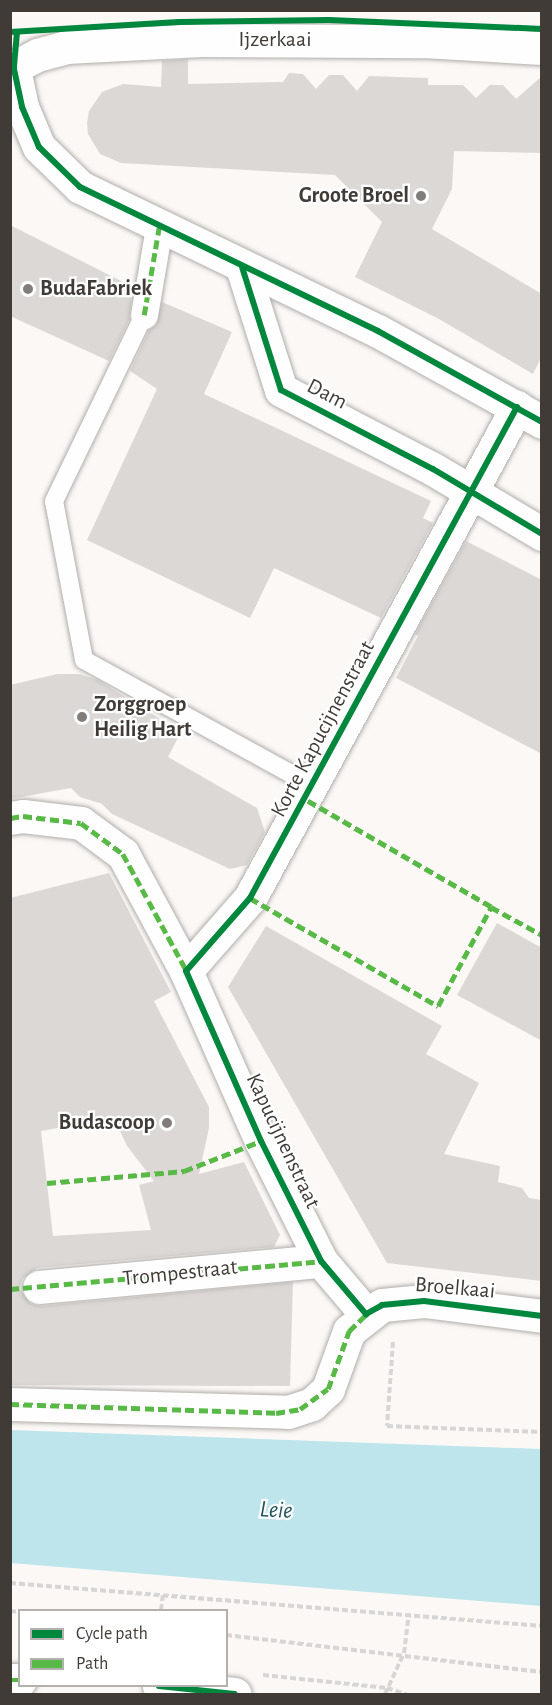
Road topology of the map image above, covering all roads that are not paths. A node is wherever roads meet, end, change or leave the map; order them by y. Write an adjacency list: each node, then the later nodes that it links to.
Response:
1 (542, 48): 2 (street, Ijzerkaai)
2 (12, 69): 3 (street)
3 (159, 226): 4 (street); 5 (street)
4 (242, 267): 6 (street); 7 (street, Dam)
5 (144, 315): 9 (lane)
6 (529, 415): 7 (street)
7 (472, 492): 8 (street, Dam); 9 (street, Korte Kapucijnenstraat)
8 (542, 534)
9 (313, 786): 11 (street, Korte Kapucijnenstraat)
10 (10, 818): 11 (street, Kapucijnenstraat)
11 (186, 971): 12 (street, Kapucijnenstraat)
12 (321, 1261): 13 (street, Trompestraat); 14 (street, Kapucijnenstraat)
13 (39, 1287)
14 (366, 1314): 15 (street, Broelkaai); 16 (street, Broelkaai)
15 (542, 1316)
16 (10, 1404)
17 (177, 1687): 18 (street)
18 (235, 1695)

